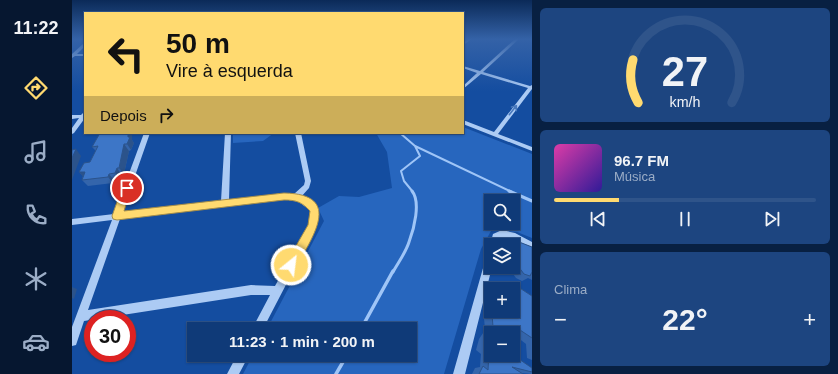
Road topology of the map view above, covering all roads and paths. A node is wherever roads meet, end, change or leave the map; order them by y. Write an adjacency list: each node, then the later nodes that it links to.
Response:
1 (497, 56): 3 (street)
2 (464, 67): 3 (street)
3 (480, 72): 4 (street); 5 (street)
4 (464, 87)
5 (532, 88): 13 (street, one-way to 5)
6 (84, 115): 7 (street); 9 (street)
7 (72, 118)
8 (464, 122): 13 (street)
9 (72, 132)
10 (147, 134): 17 (street)
11 (228, 134): 16 (street)
12 (298, 134): 15 (street)
13 (495, 134): 14 (street)
14 (532, 149)
15 (296, 197): 16 (street); 24 (street)
16 (225, 203): 17 (street)
17 (117, 216): 18 (street); 25 (street)
18 (72, 222)
19 (496, 238): 20 (street)
20 (516, 238)
21 (520, 240): 22 (street)
22 (532, 246)
23 (486, 274): 30 (street)
24 (276, 291): 25 (street); 26 (street)
25 (81, 316): 27 (street)
26 (260, 322)
27 (72, 341)
28 (239, 362): 29 (street)
29 (233, 374)
30 (459, 374)

